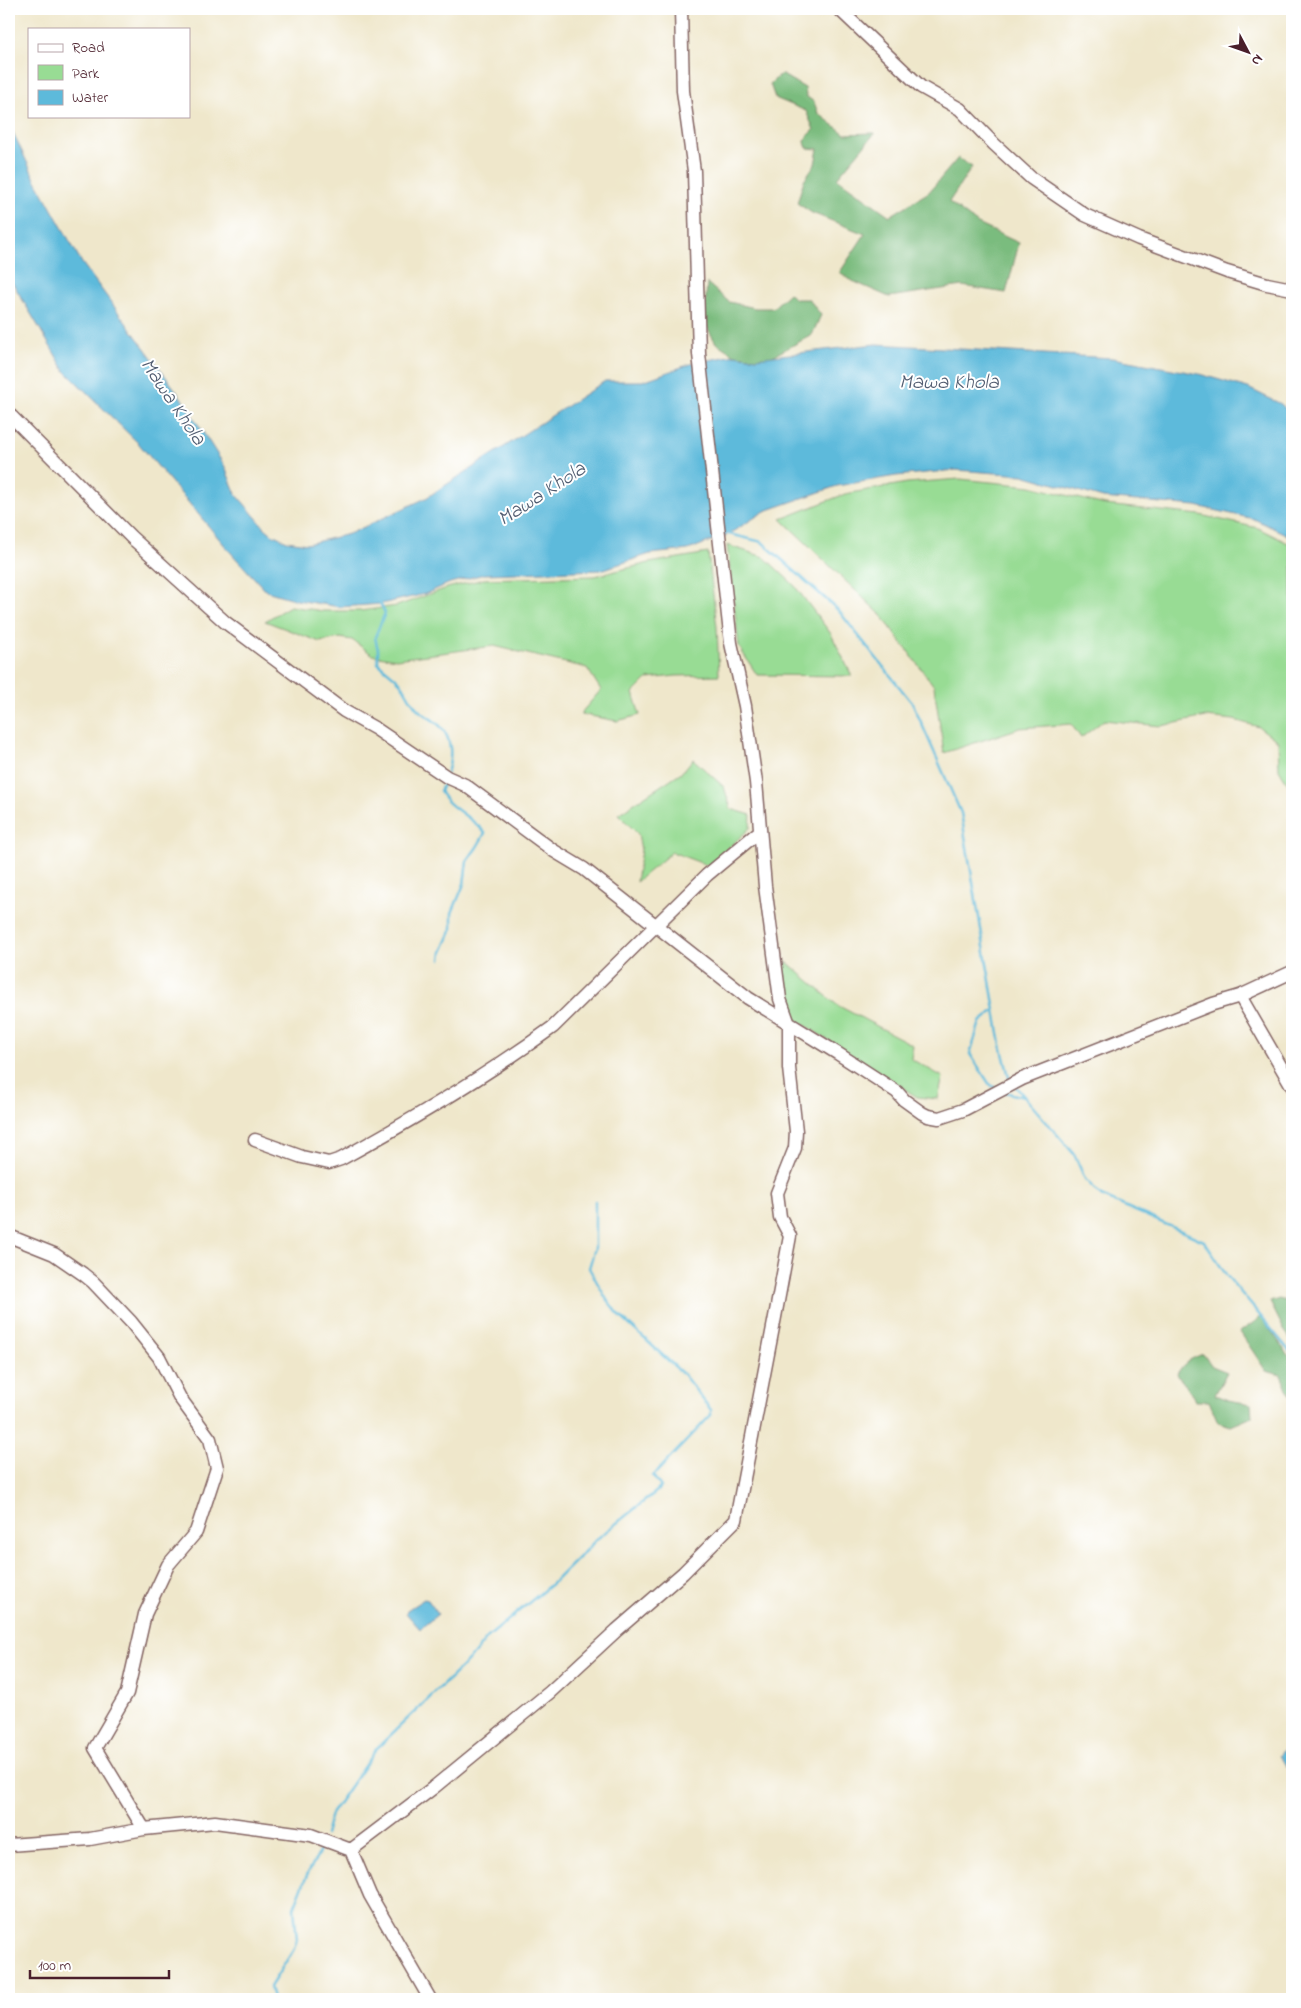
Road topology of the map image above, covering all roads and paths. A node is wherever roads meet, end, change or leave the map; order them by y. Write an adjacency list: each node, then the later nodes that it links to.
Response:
1 (681, 9): 5 (street)
2 (839, 9): 3 (street)
3 (1292, 289)
4 (9, 414): 6 (street)
5 (760, 831): 6 (street); 9 (street)
6 (656, 924): 9 (street); 11 (street)
7 (1292, 972): 8 (street)
8 (1240, 996): 9 (street); 10 (street)
9 (789, 1024): 15 (street)
10 (1292, 1086)
11 (255, 1140)
12 (9, 1236): 13 (street)
13 (144, 1829): 14 (street); 15 (street)
14 (9, 1845)
15 (351, 1850): 16 (street)
16 (430, 1999)

